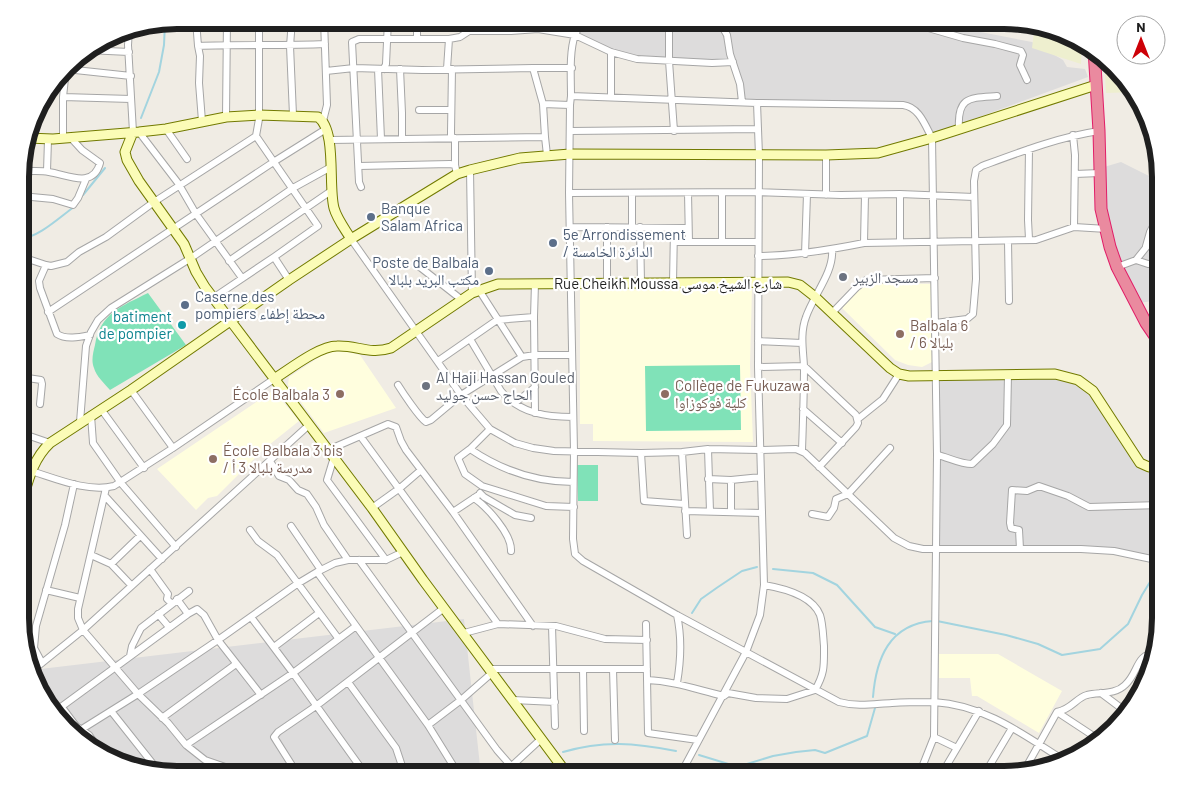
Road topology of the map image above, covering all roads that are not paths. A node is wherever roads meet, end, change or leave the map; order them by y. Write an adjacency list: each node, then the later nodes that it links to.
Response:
1 (197, 29): 23 (street)
2 (227, 29): 22 (street)
3 (259, 29): 24 (street)
4 (291, 29): 25 (street)
5 (324, 29): 21 (street)
6 (388, 29): 18 (street)
7 (417, 29): 19 (street)
8 (474, 29): 15 (street)
9 (538, 29): 14 (street); 16 (street)
10 (578, 29): 16 (street)
11 (669, 29): 30 (street)
12 (724, 29): 31 (street)
13 (932, 29): 42 (street)
14 (511, 31): 15 (street)
15 (470, 32): 20 (street)
16 (575, 35): 28 (street); 34 (street)
17 (127, 38): 27 (street)
18 (387, 39): 19 (street); 32 (street); 35 (street)
19 (417, 39): 20 (street)
20 (449, 39): 36 (street)
21 (325, 44): 25 (street); 39 (street)
22 (226, 45): 23 (street); 24 (street); 58 (street)
23 (198, 46): 59 (street)
24 (259, 46): 25 (street); 56 (street)
25 (290, 46): 57 (street)
26 (99, 51): 27 (street)
27 (129, 52): 40 (street)
28 (611, 52): 30 (street); 47 (street)
29 (1095, 60): 43 (highway)
30 (669, 61): 31 (street); 49 (street)
31 (733, 62): 50 (street)
32 (354, 68): 35 (street); 39 (street); 74 (street)
33 (533, 68): 34 (street); 36 (street); 52 (street)
34 (572, 68): 44 (street)
35 (381, 69): 38 (street); 75 (street)
36 (449, 69): 38 (street); 55 (street)
37 (74, 70): 40 (street)
38 (400, 70): 76 (street)
39 (326, 71): 60 (street)
40 (131, 76): 48 (street)
41 (65, 79): 46 (street)
42 (1027, 80)
43 (1096, 85): 63 (street); 66 (highway)
44 (571, 96): 47 (street); 53 (street)
45 (997, 96): 63 (street)
46 (63, 97): 48 (street); 72 (street)
47 (610, 97): 49 (street)
48 (131, 99): 67 (street)
49 (671, 99): 50 (street); 65 (street)
50 (742, 102): 51 (street)
51 (757, 103): 62 (street); 73 (street)
52 (543, 104): 53 (street); 70 (street)
53 (570, 105): 64 (street)
54 (419, 110): 55 (street)
55 (451, 110): 77 (street)
56 (259, 115): 57 (street); 58 (street); 69 (street)
57 (292, 115): 60 (street)
58 (226, 117): 59 (street)
59 (202, 121): 61 (street)
60 (324, 125): 79 (street); 86 (street)
61 (166, 129): 67 (street); 85 (street)
62 (758, 129): 65 (street); 83 (street)
63 (959, 129): 73 (street)
64 (571, 131): 65 (street); 81 (street)
65 (674, 131)
66 (1099, 131): 68 (street); 93 (highway)
67 (136, 132): 72 (street); 97 (street); 113 (street)
68 (1073, 135): 80 (street); 95 (street)
69 (256, 136): 86 (street); 97 (street)
70 (544, 137): 77 (street); 82 (street)
71 (34, 138): 78 (street)
72 (67, 138): 78 (street); 96 (street)
73 (932, 138): 84 (street); 110 (street)
74 (357, 139): 75 (street); 79 (street); 88 (street)
75 (381, 139): 76 (street)
76 (402, 139): 77 (street)
77 (455, 139): 87 (street)
78 (48, 140): 92 (street)
79 (330, 140): 89 (street)
80 (1029, 149): 112 (street); 127 (street)
81 (570, 154): 82 (street); 83 (street); 103 (street)
82 (547, 155): 91 (street)
83 (759, 155): 84 (street); 102 (street)
84 (826, 156): 108 (street)
85 (187, 159)
86 (275, 161): 99 (street); 115 (street)
87 (455, 165): 88 (street); 94 (street)
88 (359, 166): 98 (street)
89 (331, 167): 99 (street); 100 (street)
90 (29, 170): 92 (street)
91 (470, 170): 94 (street); 161 (street)
92 (47, 171): 96 (street)
93 (1100, 173): 95 (street); 125 (highway)
94 (457, 174): 126 (street)
95 (1075, 174): 120 (street)
96 (86, 179): 111 (street)
97 (180, 186): 113 (street); 115 (street)
98 (361, 187)
99 (293, 188): 114 (street); 130 (street)
100 (331, 190): 114 (street); 126 (street)
101 (722, 192): 102 (street); 105 (street); 134 (street)
102 (758, 192): 106 (street); 135 (street)
103 (569, 193): 104 (street); 116 (street)
104 (632, 193): 105 (street); 118 (street)
105 (688, 193): 122 (street)
106 (807, 194): 108 (street); 141 (street)
107 (900, 194): 109 (street); 110 (street); 136 (street)
108 (826, 195): 109 (street)
109 (865, 195): 138 (street)
110 (933, 195): 112 (street); 137 (street)
111 (29, 197)
112 (974, 197): 131 (street)
113 (154, 202): 124 (street); 150 (street)
114 (306, 209): 143 (street); 147 (street)
115 (196, 214): 124 (street); 130 (street)
116 (570, 227): 117 (street); 155 (street)
117 (607, 227): 118 (street); 158 (street)
118 (632, 227): 119 (street)
119 (640, 227): 121 (street); 159 (street)
120 (1074, 227): 125 (street); 127 (street)
121 (674, 228): 122 (street); 132 (street)
122 (688, 228): 133 (street)
123 (1152, 228): 139 (street)
124 (174, 229): 144 (street); 166 (street)
125 (1107, 229): 151 (highway)
126 (352, 239): 154 (street); 172 (street)
127 (1029, 239): 128 (street)
128 (1008, 240): 131 (street); 165 (street)
129 (1152, 240): 139 (street)
130 (216, 241): 144 (street); 147 (street)
131 (974, 241): 137 (street); 171 (street)
132 (674, 242): 133 (street); 160 (street)
133 (689, 242): 134 (street)
134 (722, 242): 135 (street)
135 (758, 242): 142 (street)
136 (900, 242): 137 (street); 138 (street)
137 (934, 242): 153 (street)
138 (864, 243): 140 (street)
139 (1145, 247): 146 (street)
140 (832, 250): 141 (street); 162 (street)
141 (805, 254): 142 (street)
142 (758, 256): 156 (street)
143 (274, 257): 152 (street); 154 (street)
144 (191, 258): 163 (street); 174 (street)
145 (29, 259): 150 (street)
146 (1136, 260): 149 (street); 151 (street)
147 (229, 261): 152 (street)
148 (416, 264): 164 (street)
149 (1152, 264)
150 (46, 265): 166 (street)
151 (1117, 267): 173 (highway)
152 (242, 278): 163 (street)
153 (934, 278): 167 (street); 171 (street)
154 (289, 280): 169 (street)
155 (571, 282): 157 (street, Rue Cheikh Moussa شارع الشيخ موسى); 158 (street, Rue Cheikh Moussa شارع الشيخ موسى); 179 (street)
156 (758, 282): 160 (street, Rue Cheikh Moussa شارع الشيخ موسى); 162 (street, Rue Cheikh Moussa شارع الشيخ موسى); 176 (street)
157 (536, 283): 161 (street, Rue Cheikh Moussa شارع الشيخ موسى); 168 (street)
158 (607, 283): 159 (street, Rue Cheikh Moussa شارع الشيخ موسى)
159 (641, 283): 160 (street, Rue Cheikh Moussa شارع الشيخ موسى)
160 (673, 283)
161 (476, 292): 164 (street, Rue Cheikh Moussa شارع الشيخ موسى); 170 (street)
162 (814, 296): 167 (street, Rue Cheikh Moussa شارع الشيخ موسى); 177 (street)
163 (213, 298): 169 (street)
164 (462, 300): 172 (street, Rue Cheikh Moussa شارع الشيخ موسى)
165 (1009, 301)
166 (48, 312): 174 (street)
167 (832, 313): 184 (street, Rue Cheikh Moussa شارع الشيخ موسى)
168 (534, 317): 170 (street); 178 (street)
169 (230, 320): 189 (street); 192 (street)
170 (497, 320): 175 (street); 180 (street)
171 (935, 323): 187 (street)
172 (416, 330): 181 (street); 189 (street, Rue Cheikh Moussa شارع الشيخ موسى)
173 (1152, 332)
174 (90, 335): 202 (street)
175 (470, 339): 181 (street); 186 (street)
176 (758, 341): 177 (street); 183 (street)
177 (802, 343): 182 (street)
178 (535, 355): 179 (street); 180 (street); 191 (street)
179 (572, 355): 200 (street)
180 (522, 357): 186 (street)
181 (438, 361): 193 (street)
182 (804, 366): 183 (street); 197 (street); 201 (street)
183 (758, 367): 213 (street)
184 (899, 374): 187 (street); 201 (street)
185 (1008, 375): 187 (street); 219 (street); 222 (street)
186 (493, 376): 193 (street); 194 (street)
187 (935, 377): 219 (street)
188 (29, 378): 195 (street)
189 (274, 379): 203 (street); 209 (street)
190 (398, 385): 193 (street)
191 (535, 388): 194 (street); 198 (street)
192 (131, 390): 196 (street); 209 (street)
193 (461, 395): 204 (street)
194 (515, 403): 198 (street)
195 (40, 404)
196 (101, 409): 199 (street); 223 (street)
197 (803, 409): 208 (street); 214 (street)
198 (535, 413): 200 (street)
199 (91, 415): 202 (street); 231 (street)
200 (573, 417): 215 (street)
201 (858, 419): 208 (street)
202 (80, 422): 207 (street)
203 (308, 425): 217 (street); 220 (street)
204 (490, 429): 211 (street); 215 (street)
205 (29, 436): 207 (street)
206 (361, 437): 217 (street); 225 (street); 234 (street)
207 (50, 443): 224 (street)
208 (842, 444): 221 (street)
209 (173, 448): 223 (street)
210 (890, 448): 236 (street)
211 (470, 449): 230 (street); 235 (street)
212 (708, 449): 213 (street); 216 (street); 228 (street)
213 (760, 450): 214 (street); 227 (street)
214 (802, 450): 221 (street)
215 (574, 451): 218 (street); 230 (street)
216 (682, 452): 218 (street); 241 (street)
217 (331, 453): 242 (street); 263 (street)
218 (641, 453): 241 (street)
219 (936, 455): 255 (street)
220 (270, 461): 253 (street); 261 (street)
221 (819, 466): 236 (street)
222 (1152, 466)
223 (144, 468): 231 (street)
224 (31, 470): 226 (street); 232 (street)
225 (421, 470): 234 (street); 245 (street)
226 (29, 477)
227 (760, 478): 229 (street); 246 (street)
228 (708, 479): 229 (street); 243 (street)
229 (731, 480): 244 (street)
230 (573, 482): 240 (street)
231 (121, 483): 233 (street); 253 (street)
232 (74, 484): 233 (street); 270 (street)
233 (106, 488): 237 (street)
234 (400, 488): 242 (street); 280 (street)
235 (481, 489): 238 (street); 240 (street); 248 (street)
236 (848, 494): 247 (street); 255 (street)
237 (105, 496): 252 (street); 258 (street)
238 (474, 498): 245 (street); 256 (street)
239 (1152, 505): 254 (street)
240 (574, 507): 278 (street)
241 (684, 507): 243 (street); 251 (street)
242 (372, 508): 257 (street)
243 (710, 511): 244 (street)
244 (731, 511): 246 (street)
245 (453, 512): 283 (street)
246 (762, 513): 269 (street)
247 (812, 514)
248 (531, 518)
249 (291, 526): 266 (street)
250 (250, 530): 267 (street)
251 (687, 535)
252 (140, 536): 260 (street); 264 (street)
253 (176, 547): 260 (street)
254 (1020, 549): 255 (street); 259 (street)
255 (936, 550): 318 (street)
256 (511, 551)
257 (403, 552): 263 (street); 274 (street)
258 (91, 555): 264 (street); 272 (street)
259 (1152, 558)
260 (162, 559): 265 (street)
261 (348, 560): 262 (street); 266 (street)
262 (359, 560): 263 (street); 287 (street)
263 (386, 560)
264 (111, 564): 268 (street)
265 (150, 569): 268 (street); 273 (street)
266 (319, 571): 267 (street); 282 (street)
267 (297, 584): 275 (street); 279 (street)
268 (132, 585): 286 (street)
269 (764, 585): 293 (street); 310 (street)
270 (46, 590): 272 (street); 297 (street)
271 (189, 591): 273 (street)
272 (80, 598): 286 (street)
273 (174, 601): 276 (street); 277 (street)
274 (444, 608): 287 (street); 288 (street)
275 (319, 613): 289 (street); 292 (street)
276 (158, 614): 285 (street); 295 (street)
277 (188, 614): 285 (street); 290 (street)
278 (677, 615): 293 (street); 309 (street)
279 (251, 617): 290 (street); 292 (street)
280 (498, 624): 283 (street); 288 (street)
281 (646, 624): 291 (street)
282 (356, 626): 289 (street); 296 (street)
283 (533, 626): 284 (street)
284 (552, 626): 291 (street); 301 (street)
285 (169, 627): 295 (street)
286 (83, 630): 297 (street); 300 (street)
287 (412, 633): 296 (street); 315 (street)
288 (464, 633): 305 (street)
289 (338, 638): 306 (street)
290 (218, 640): 298 (street); 312 (street)
291 (647, 640): 304 (street)
292 (274, 647): 306 (street)
293 (746, 652): 310 (street); 314 (street)
294 (1147, 654): 311 (street)
295 (130, 656): 300 (street)
296 (379, 658): 308 (street); 328 (street)
297 (42, 663): 299 (street)
298 (236, 664): 313 (street); 326 (street)
299 (37, 667)
300 (115, 667): 312 (street); 321 (street)
301 (553, 669): 302 (street); 305 (street); 317 (street)
302 (583, 669): 303 (street); 332 (street)
303 (613, 669): 304 (street); 337 (street)
304 (647, 669): 307 (street)
305 (492, 670): 315 (street); 316 (street)
306 (293, 673): 313 (street); 320 (street)
307 (647, 680): 309 (street); 338 (street)
308 (348, 682): 320 (street); 348 (street)
309 (677, 683): 314 (street)
310 (815, 690): 314 (street); 318 (street)
311 (1101, 693): 322 (street); 325 (street)
312 (138, 694): 323 (street); 326 (street)
313 (261, 695): 340 (street)
314 (724, 696): 338 (street)
315 (461, 700): 328 (street); 350 (street)
316 (513, 700): 317 (street); 335 (street)
317 (555, 702): 329 (street)
318 (934, 702): 324 (street); 333 (street)
319 (56, 704): 321 (street)
320 (316, 706): 346 (street); 347 (street)
321 (61, 707): 327 (street)
322 (1122, 709)
323 (111, 711): 331 (street); 343 (street)
324 (979, 711): 330 (street); 341 (street)
325 (1057, 712): 334 (street); 339 (street)
326 (162, 718): 340 (street)
327 (71, 721): 331 (street)
328 (428, 725): 349 (street)
329 (555, 726)
330 (1012, 728): 339 (street); 355 (street)
331 (82, 730): 336 (street)
332 (584, 731)
333 (934, 737): 341 (street); 353 (street)
334 (1093, 737)
335 (541, 739): 350 (street); 351 (street)
336 (92, 740)
337 (615, 740)
338 (698, 740): 352 (street)
339 (1038, 744): 342 (street); 344 (street)
340 (186, 745): 345 (street)
341 (957, 748): 354 (street)
342 (1057, 756)
343 (153, 764)
344 (1027, 764)
345 (223, 766)
346 (292, 766)
347 (359, 766)
348 (402, 766)
349 (455, 766)
350 (511, 766)
351 (561, 766)
352 (685, 766)
353 (923, 766)
354 (946, 766)
355 (989, 766)

